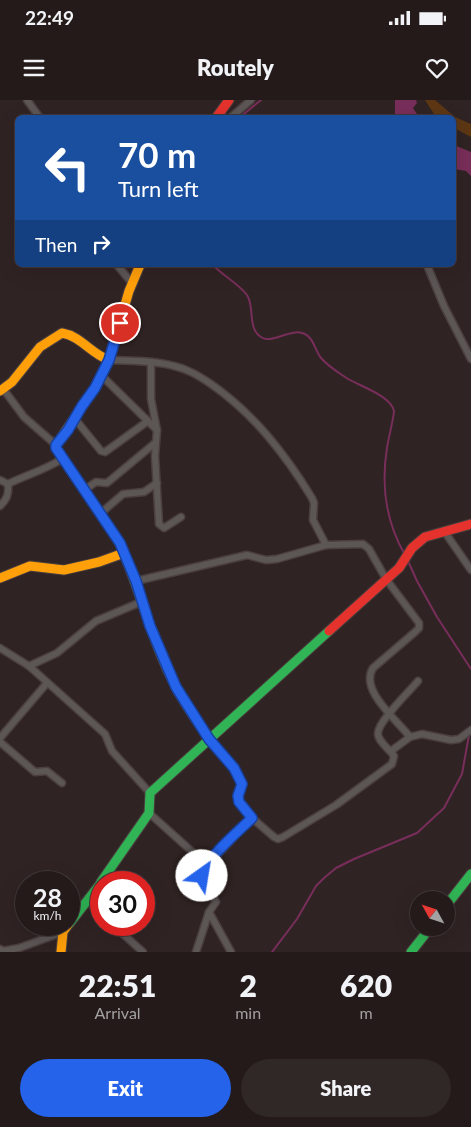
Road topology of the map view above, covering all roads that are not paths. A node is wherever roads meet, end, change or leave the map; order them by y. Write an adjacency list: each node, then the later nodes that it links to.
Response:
1 (27, 100): 4 (street)
2 (229, 100): 5 (street)
3 (251, 100): 6 (street)
4 (38, 115)
5 (218, 115)
6 (234, 115)
7 (119, 267): 10 (street)
8 (139, 267): 10 (street)
9 (428, 267): 11 (street)
10 (132, 283): 12 (street)
11 (471, 359)
12 (109, 360): 13 (street); 14 (street); 15 (street)
13 (151, 362): 18 (street); 31 (street)
14 (101, 375): 16 (street); 17 (street)
15 (2, 390): 20 (street)
16 (75, 419): 17 (street); 20 (street)
17 (148, 421): 18 (street)
18 (157, 430): 19 (street)
19 (156, 443): 23 (street); 25 (street)
20 (56, 445): 21 (street)
21 (62, 459): 24 (street); 25 (street)
22 (0, 480): 24 (street)
23 (157, 483): 27 (street); 28 (street)
24 (8, 484): 26 (street)
25 (84, 490): 27 (street)
26 (0, 506)
27 (101, 513): 32 (street)
28 (181, 517)
29 (471, 524): 30 (street)
30 (444, 531): 33 (street); 35 (street)
31 (326, 545): 35 (street); 36 (street)
32 (124, 553): 34 (street); 36 (street)
33 (471, 570)
34 (0, 578)
35 (386, 579): 42 (street); 46 (street)
36 (136, 581): 37 (street)
37 (141, 602): 39 (street); 46 (street)
38 (0, 648): 39 (street)
39 (28, 666): 41 (street)
40 (418, 681): 42 (street)
41 (47, 683): 45 (street); 50 (street)
42 (390, 714): 44 (street); 48 (street)
43 (471, 730): 44 (street)
44 (410, 737): 48 (street)
45 (0, 738)
46 (209, 739): 50 (street); 52 (street)
47 (0, 742): 49 (street)
48 (391, 751): 52 (street)
49 (62, 783)
50 (150, 793): 51 (street)
51 (149, 813): 53 (street); 54 (street)
52 (252, 818): 53 (street)
53 (206, 865): 60 (street)
54 (109, 871)
55 (471, 874): 56 (street)
56 (455, 894)
57 (90, 898): 58 (street)
58 (88, 901): 59 (street)
59 (80, 911)
60 (209, 912): 68 (street); 69 (street)
61 (46, 936): 65 (street)
62 (65, 936): 66 (street)
63 (125, 936): 67 (street)
64 (424, 936): 70 (street)
65 (2, 951)
66 (61, 952)
67 (143, 952)
68 (196, 952)
69 (231, 952)
70 (411, 952)

